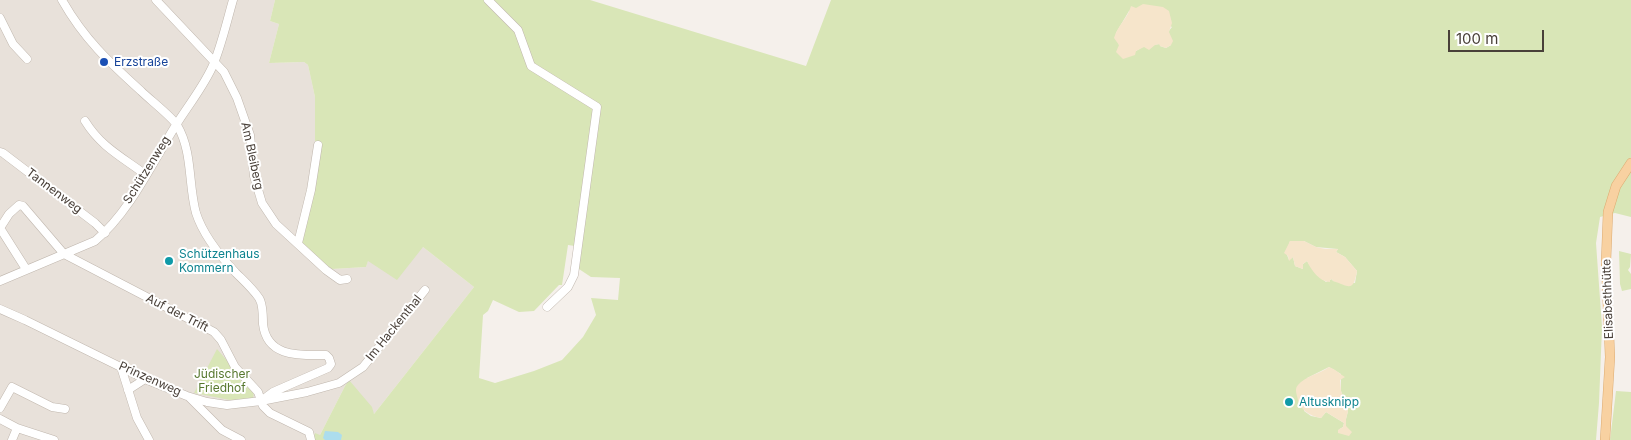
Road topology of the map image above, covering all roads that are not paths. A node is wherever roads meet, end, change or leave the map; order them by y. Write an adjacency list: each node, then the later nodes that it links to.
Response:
1 (62, 0): 9 (street)
2 (233, 0): 7 (street, Schützenweg)
3 (488, 0): 22 (street)
4 (160, 1): 7 (street, Am Bleiberg)
5 (0, 18): 6 (street)
6 (27, 59)
7 (214, 63): 9 (street, Schützenweg); 16 (street, Am Bleiberg)
8 (85, 121): 13 (street)
9 (176, 124): 13 (street, Schützenweg); 29 (street)
10 (318, 145): 16 (street)
11 (0, 152): 15 (street, Tannenweg)
12 (1631, 163): 39 (main road, Elisabethhütte)
13 (146, 175): 15 (street, Schützenweg)
14 (0, 228): 17 (street); 18 (street)
15 (105, 233): 17 (street, Schützenweg)
16 (298, 243): 19 (street, Am Bleiberg)
17 (64, 254): 18 (street, Schützenweg); 29 (street, Auf der Trift)
18 (26, 269): 20 (street, Schützenweg)
19 (348, 279)
20 (0, 281)
21 (425, 290): 26 (street, Im Hackenthal)
22 (547, 307)
23 (0, 309): 24 (street, Prinzenweg)
24 (121, 367): 25 (street, Prinzenweg); 27 (street)
25 (145, 379): 27 (street); 28 (street, Prinzenweg)
26 (339, 384): 29 (street, Prinzenweg)
27 (128, 390): 36 (street)
28 (187, 396): 29 (street, Prinzenweg); 37 (street)
29 (261, 401): 38 (street, Auf der Trift)
30 (0, 408): 31 (street)
31 (65, 409)
32 (0, 419): 33 (street)
33 (17, 428): 34 (street); 35 (street)
34 (12, 440)
35 (54, 440)
36 (149, 440)
37 (241, 440)
38 (311, 440)
39 (1605, 440)

